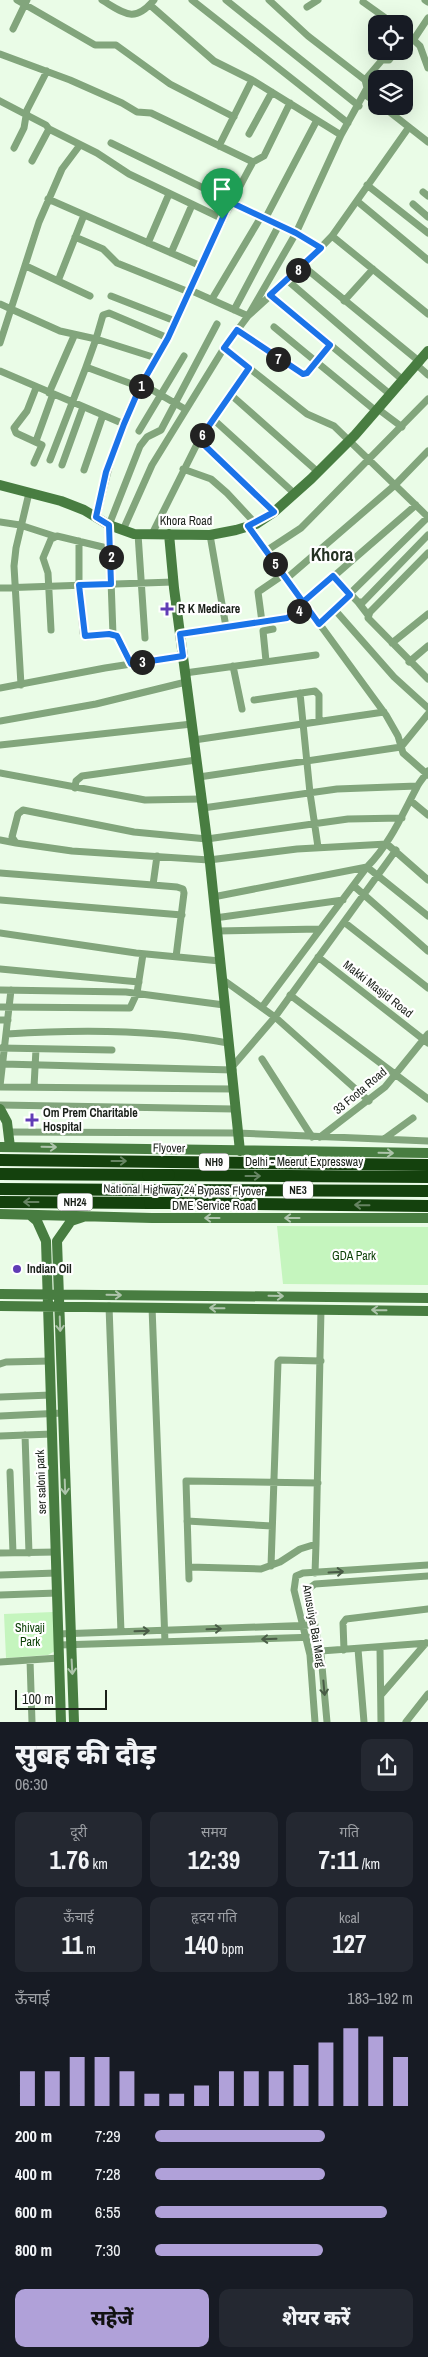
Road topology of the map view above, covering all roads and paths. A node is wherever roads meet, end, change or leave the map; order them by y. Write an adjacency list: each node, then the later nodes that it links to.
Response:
1 (17, 0): 7 (street)
2 (102, 0): 8 (street)
3 (192, 0): 32 (street)
4 (226, 0): 27 (street)
5 (269, 0): 21 (street)
6 (318, 0): 10 (street)
7 (26, 2): 13 (street); 30 (street)
8 (152, 2): 20 (street)
9 (363, 2): 11 (street)
10 (307, 7)
11 (381, 15)
12 (428, 18): 14 (street)
13 (13, 29)
14 (413, 31)
15 (413, 39): 18 (street)
16 (0, 54): 19 (street)
17 (382, 60): 21 (street)
18 (428, 68)
19 (48, 71): 28 (street); 40 (street)
20 (252, 80): 22 (street); 30 (street)
21 (365, 80): 23 (street)
22 (272, 92): 26 (street); 35 (street)
23 (364, 94): 24 (street); 27 (street)
24 (368, 97)
25 (0, 101): 28 (street)
26 (290, 103): 31 (street); 43 (street)
27 (359, 106): 32 (street)
28 (25, 115): 34 (street); 41 (street)
29 (394, 115): 33 (street)
30 (234, 117): 40 (street)
31 (318, 120): 36 (street); 53 (street)
32 (348, 123): 36 (street)
33 (409, 127): 37 (street); 44 (street)
34 (49, 129): 39 (street); 42 (street)
35 (249, 134)
36 (341, 135): 56 (street)
37 (428, 142)
38 (111, 143): 48 (street)
39 (80, 145): 45 (street); 46 (street)
40 (219, 146): 43 (street)
41 (14, 148)
42 (32, 161)
43 (253, 162): 48 (street)
44 (368, 185): 47 (street); 57 (street)
45 (170, 194): 50 (street); 60 (street)
46 (48, 199): 51 (street); 64 (street)
47 (357, 201): 58 (street); 63 (street)
48 (230, 202): 53 (street); 54 (street)
49 (413, 204): 52 (street)
50 (192, 205): 54 (street); 62 (street)
51 (84, 215): 59 (street); 60 (street)
52 (428, 216)
53 (263, 218): 55 (street); 74 (street)
54 (222, 219): 65 (street)
55 (280, 226): 56 (street); 78 (street)
56 (296, 233): 61 (street); 80 (street)
57 (428, 233)
58 (332, 236): 61 (street); 67 (street)
59 (75, 237): 69 (street); 70 (street)
60 (148, 243): 62 (street)
61 (321, 248): 66 (street)
62 (171, 253): 65 (street)
63 (428, 260)
64 (26, 266): 69 (street); 77 (street)
65 (201, 266): 70 (street)
66 (303, 266): 68 (street); 75 (street)
67 (373, 270): 75 (street); 79 (street)
68 (287, 280): 71 (street); 100 (street)
69 (58, 281): 72 (street)
70 (190, 291): 74 (street); 81 (street)
71 (270, 295): 80 (street); 89 (street)
72 (90, 296)
73 (111, 296): 81 (street)
74 (212, 299): 78 (street)
75 (344, 301): 95 (street)
76 (0, 304): 77 (street)
77 (11, 309): 85 (street); 88 (street)
78 (234, 310): 80 (street)
79 (428, 314)
80 (248, 316): 84 (street)
81 (175, 321): 86 (street)
82 (217, 324): 109 (street)
83 (274, 327): 94 (street)
84 (237, 330): 90 (street); 94 (street)
85 (74, 336): 87 (street); 103 (street)
86 (168, 338): 87 (street); 93 (street)
87 (96, 339): 93 (street); 96 (street)
88 (0, 342)
89 (330, 345): 94 (street); 106 (street)
90 (224, 348): 97 (street); 111 (street)
91 (428, 351): 95 (street, Khora Road)
92 (184, 356): 105 (street)
93 (156, 358): 101 (street)
94 (316, 362): 112 (street)
95 (419, 364): 99 (street); 100 (street, Khora Road)
96 (86, 367): 101 (street); 108 (street)
97 (249, 368): 104 (street); 120 (street)
98 (0, 371): 102 (street)
99 (428, 375)
100 (404, 381): 106 (street, Khora Road)
101 (141, 386): 105 (street); 115 (street)
102 (36, 388): 103 (street); 119 (street)
103 (51, 394): 108 (street); 119 (street)
104 (230, 394): 114 (street); 128 (street)
105 (161, 395): 109 (street); 117 (street)
106 (391, 395): 112 (street, Khora Road)
107 (428, 399): 116 (street)
108 (72, 402): 110 (street); 122 (street)
109 (176, 404): 111 (street); 138 (street)
110 (83, 407): 113 (street); 125 (street)
111 (185, 409): 140 (street)
112 (377, 410): 116 (street); 120 (street, Khora Road)
113 (103, 415): 115 (street); 127 (street)
114 (213, 419): 118 (street); 132 (street)
115 (124, 424): 135 (street)
116 (402, 427): 123 (street)
117 (139, 431)
118 (199, 440): 126 (street); 134 (street)
119 (36, 441): 124 (street)
120 (350, 441): 123 (street); 128 (street, Khora Road)
121 (428, 451): 130 (street)
122 (50, 460)
123 (370, 460): 130 (street); 150 (street)
124 (34, 464)
125 (62, 465)
126 (183, 469): 139 (street); 143 (street)
127 (84, 470)
128 (318, 472): 132 (street, Khora Road)
129 (0, 485): 131 (street, Khora Road)
130 (395, 485): 133 (street); 153 (street)
131 (29, 493): 135 (street, Khora Road); 137 (street)
132 (295, 494): 134 (street, Khora Road)
133 (416, 505): 152 (street); 161 (street)
134 (274, 512): 139 (street, Khora Road)
135 (96, 517): 138 (street, Khora Road)
136 (1, 522): 137 (street); 141 (street)
137 (20, 525): 147 (street); 160 (street)
138 (109, 525): 140 (street, Khora Road); 149 (street)
139 (252, 525): 145 (street, Khora Road); 150 (street)
140 (123, 530): 142 (street, Khora Road)
141 (0, 532)
142 (138, 534): 143 (street, Khora Road); 155 (street)
143 (152, 534): 144 (street, Khora Road)
144 (169, 534): 145 (street, Khora Road); 154 (street)
145 (210, 535): 169 (street)
146 (428, 535): 162 (street)
147 (54, 536): 148 (street); 158 (street)
148 (79, 541): 149 (street); 157 (street)
149 (111, 549): 156 (street)
150 (266, 551): 153 (street)
151 (428, 554): 166 (street)
152 (333, 576): 161 (street); 163 (street)
153 (284, 577): 163 (street); 167 (street)
154 (173, 582): 155 (street); 172 (street)
155 (141, 583): 156 (street); 174 (street)
156 (111, 584): 157 (street); 173 (street)
157 (79, 585): 158 (street); 173 (street)
158 (48, 587): 160 (street); 171 (street)
159 (0, 588): 160 (street)
160 (16, 588): 185 (street)
161 (350, 595): 162 (street); 164 (street)
162 (358, 602): 166 (street)
163 (304, 604): 167 (street); 168 (street)
164 (334, 610): 168 (street); 189 (street)
165 (428, 614): 175 (street)
166 (368, 615): 175 (street)
167 (262, 622): 169 (street)
168 (319, 624): 191 (street)
169 (226, 627): 172 (street)
170 (273, 629): 179 (street)
171 (51, 630)
172 (180, 634): 178 (street)
173 (113, 635): 181 (street)
174 (145, 638)
175 (392, 643): 180 (street)
176 (428, 646): 180 (street)
177 (316, 655): 179 (street)
178 (183, 656): 181 (street); 183 (street)
179 (266, 661): 182 (street)
180 (409, 662): 184 (street)
181 (131, 664): 185 (street)
182 (233, 666): 183 (street); 190 (street)
183 (186, 677): 193 (street); 195 (street)
184 (428, 679)
185 (22, 685): 186 (street)
186 (0, 688)
187 (300, 693): 188 (street); 194 (street); 196 (street)
188 (254, 700)
189 (428, 708)
190 (242, 709)
191 (384, 712): 194 (street); 199 (street)
192 (428, 714): 199 (street)
193 (0, 721)
194 (319, 722): 196 (street)
195 (192, 724): 197 (street); 198 (street)
196 (302, 724): 197 (street); 201 (street)
197 (194, 740): 200 (street)
198 (0, 745)
199 (401, 747): 201 (street); 203 (street)
200 (196, 760): 204 (street); 206 (street)
201 (306, 760): 204 (street); 207 (street)
202 (0, 773): 206 (street)
203 (427, 773): 205 (street)
204 (198, 776): 209 (street)
205 (417, 786): 207 (street); 208 (street)
206 (75, 788): 209 (street)
207 (310, 793): 209 (street); 212 (street)
208 (411, 801): 210 (street); 211 (street)
209 (202, 804): 214 (street)
210 (428, 815)
211 (402, 818): 212 (street); 216 (street)
212 (314, 824): 214 (street); 217 (street)
213 (0, 840): 215 (street)
214 (207, 840): 215 (street); 220 (street)
215 (16, 843): 219 (street)
216 (387, 844): 217 (street); 218 (street); 221 (street)
217 (318, 847): 220 (street)
218 (396, 850): 223 (street); 224 (street)
219 (157, 856): 220 (street); 225 (street)
220 (209, 860): 228 (street)
221 (368, 867): 223 (street); 226 (street); 228 (street)
222 (0, 874): 225 (street)
223 (378, 875): 227 (street); 232 (street)
224 (428, 880)
225 (153, 885): 231 (street)
226 (354, 886): 227 (street); 230 (street)
227 (364, 895): 234 (street); 238 (street)
228 (213, 897): 233 (street)
229 (0, 900): 231 (street)
230 (342, 900): 233 (street); 235 (street)
231 (182, 915): 240 (street)
232 (428, 916)
233 (215, 918): 236 (street)
234 (344, 922): 241 (street); 246 (street)
235 (320, 930): 236 (street); 254 (street)
236 (217, 931): 242 (street)
237 (0, 933): 239 (street)
238 (428, 951)
239 (143, 954): 240 (street); 245 (street)
240 (176, 957): 242 (street)
241 (318, 957): 250 (street); 259 (street, Makki Masjid Road)
242 (220, 961): 244 (street)
243 (0, 970): 245 (street)
244 (222, 979): 251 (street); 254 (street)
245 (139, 982): 249 (street)
246 (428, 988)
247 (0, 990): 248 (street)
248 (11, 990): 249 (street); 253 (street)
249 (137, 993): 251 (street); 253 (street)
250 (290, 995): 255 (street); 268 (street)
251 (224, 1005): 260 (street)
252 (0, 1007): 253 (street)
253 (10, 1007): 257 (street)
254 (262, 1007): 255 (street)
255 (275, 1017): 267 (street); 273 (street)
256 (0, 1020): 257 (street)
257 (8, 1020): 258 (street)
258 (7, 1034): 260 (street); 261 (street)
259 (427, 1039): 268 (street, 33 Foota Road)
260 (228, 1043): 267 (street)
261 (3, 1048): 262 (street); 265 (street)
262 (36, 1049): 263 (street); 266 (street)
263 (112, 1050)
264 (262, 1059): 279 (street)
265 (3, 1064): 266 (street); 269 (street)
266 (35, 1065): 267 (street); 270 (street)
267 (233, 1069): 271 (street)
268 (396, 1075): 272 (street); 273 (street, 33 Foota Road)
269 (0, 1086): 270 (street)
270 (34, 1087): 271 (street)
271 (234, 1089): 274 (street)
272 (428, 1100)
273 (368, 1101): 280 (street, 33 Foota Road)
274 (234, 1109): 275 (street); 278 (street)
275 (1, 1110): 277 (street)
276 (413, 1118): 281 (street)
277 (9, 1132): 278 (street); 283 (street)
278 (236, 1133): 279 (street); 285 (street)
279 (312, 1137): 280 (street)
280 (320, 1137): 281 (street)
281 (384, 1139): 282 (street)
282 (428, 1141)
283 (5, 1147): 284 (street, one-way to 284)
284 (166, 1150): 285 (street); 299 (street)
285 (240, 1151): 286 (street, one-way to 286)
286 (428, 1153)
287 (0, 1160): 288 (highway, Flyover / NH9, one-way to 288, bridge)
288 (428, 1165)
289 (0, 1174): 290 (highway, Delhi - Meerut Expressway / NE3, one-way to 290, bridge)
290 (428, 1177)
291 (0, 1189): 293 (highway, NE3, bridge)
292 (428, 1191): 293 (highway, NE3)
293 (169, 1196): 294 (highway, National Highway 24 Bypass Flyover / NH24, one-way to 294, bridge); 295 (highway, National Highway 24 Bypass Flyover, one-way to 293)
294 (0, 1202)
295 (428, 1206)
296 (0, 1214): 297 (street, DME Service Road)
297 (30, 1215): 298 (street, DME Service Road); 302 (street, ser saloni park)
298 (83, 1217): 299 (street, DME Service Road); 302 (street)
299 (164, 1218): 300 (street, DME Service Road, one-way to 299)
300 (428, 1218)
301 (0, 1294): 302 (street)
302 (52, 1294): 303 (street, one-way to 303); 305 (street, ser saloni park); 306 (street)
303 (428, 1298)
304 (0, 1306): 305 (street)
305 (47, 1306): 306 (street); 311 (street, ser saloni park)
306 (59, 1306): 307 (street); 317 (street, one-way to 317)
307 (109, 1306): 308 (street); 346 (street)
308 (152, 1307): 309 (street, one-way to 308); 345 (street)
309 (321, 1309): 310 (street, one-way to 309); 312 (street)
310 (428, 1311)
311 (50, 1361): 313 (street); 314 (street, ser saloni park)
312 (321, 1361): 323 (street); 324 (street)
313 (0, 1364)
314 (51, 1395): 315 (street); 316 (street, ser saloni park)
315 (0, 1397)
316 (51, 1413): 317 (street); 318 (street); 319 (street, ser saloni park)
317 (63, 1413): 350 (street, one-way to 350)
318 (0, 1416)
319 (52, 1434): 320 (street); 328 (street, ser saloni park)
320 (25, 1435): 321 (street); 331 (street)
321 (0, 1436)
322 (10, 1472): 330 (street)
323 (274, 1483): 324 (street); 325 (street); 326 (street)
324 (318, 1483): 327 (street)
325 (187, 1521): 326 (street); 334 (street)
326 (272, 1526): 332 (street)
327 (316, 1544): 332 (street); 336 (street)
328 (56, 1552): 331 (street); 335 (street, ser saloni park)
329 (0, 1553): 330 (street)
330 (12, 1553): 331 (street)
331 (29, 1553)
332 (271, 1566): 334 (street)
333 (428, 1566): 336 (street, Anusuiya Bai Marg, one-way to 333)
334 (189, 1567): 339 (street)
335 (56, 1573): 337 (street); 340 (street, ser saloni park)
336 (315, 1573): 344 (street, Anusuiya Bai Marg)
337 (0, 1575)
338 (428, 1576): 343 (street, Anusuiya Bai Marg)
339 (189, 1579)
340 (57, 1593): 341 (street); 349 (street, ser saloni park)
341 (0, 1594)
342 (428, 1609): 355 (street)
343 (315, 1625): 344 (street); 347 (street, Anusuiya Bai Marg)
344 (304, 1626): 345 (street, one-way to 344); 348 (street, Anusuiya Bai Marg)
345 (165, 1630): 346 (street, one-way to 345); 351 (street)
346 (121, 1632): 350 (street)
347 (317, 1637): 348 (street); 356 (street, Anusuiya Bai Marg)
348 (306, 1638): 351 (street, one-way to 351); 365 (street, Anusuiya Bai Marg)
349 (58, 1639): 350 (street); 357 (street, ser saloni park)
350 (70, 1639): 351 (street); 364 (street, one-way to 364)
351 (165, 1642)
352 (427, 1643): 353 (street); 361 (street)
353 (380, 1648): 354 (street); 361 (street)
354 (358, 1649): 355 (street); 367 (street)
355 (344, 1650): 356 (street)
356 (321, 1652): 366 (street, Anusuiya Bai Marg, one-way to 366)
357 (59, 1658): 358 (street); 363 (street, ser saloni park)
358 (30, 1660): 359 (street); 362 (street)
359 (0, 1662)
360 (428, 1694): 369 (street)
361 (381, 1695): 368 (street)
362 (32, 1722)
363 (61, 1722)
364 (74, 1722)
365 (315, 1722)
366 (327, 1722)
367 (364, 1722)
368 (381, 1722)
369 (406, 1722)

